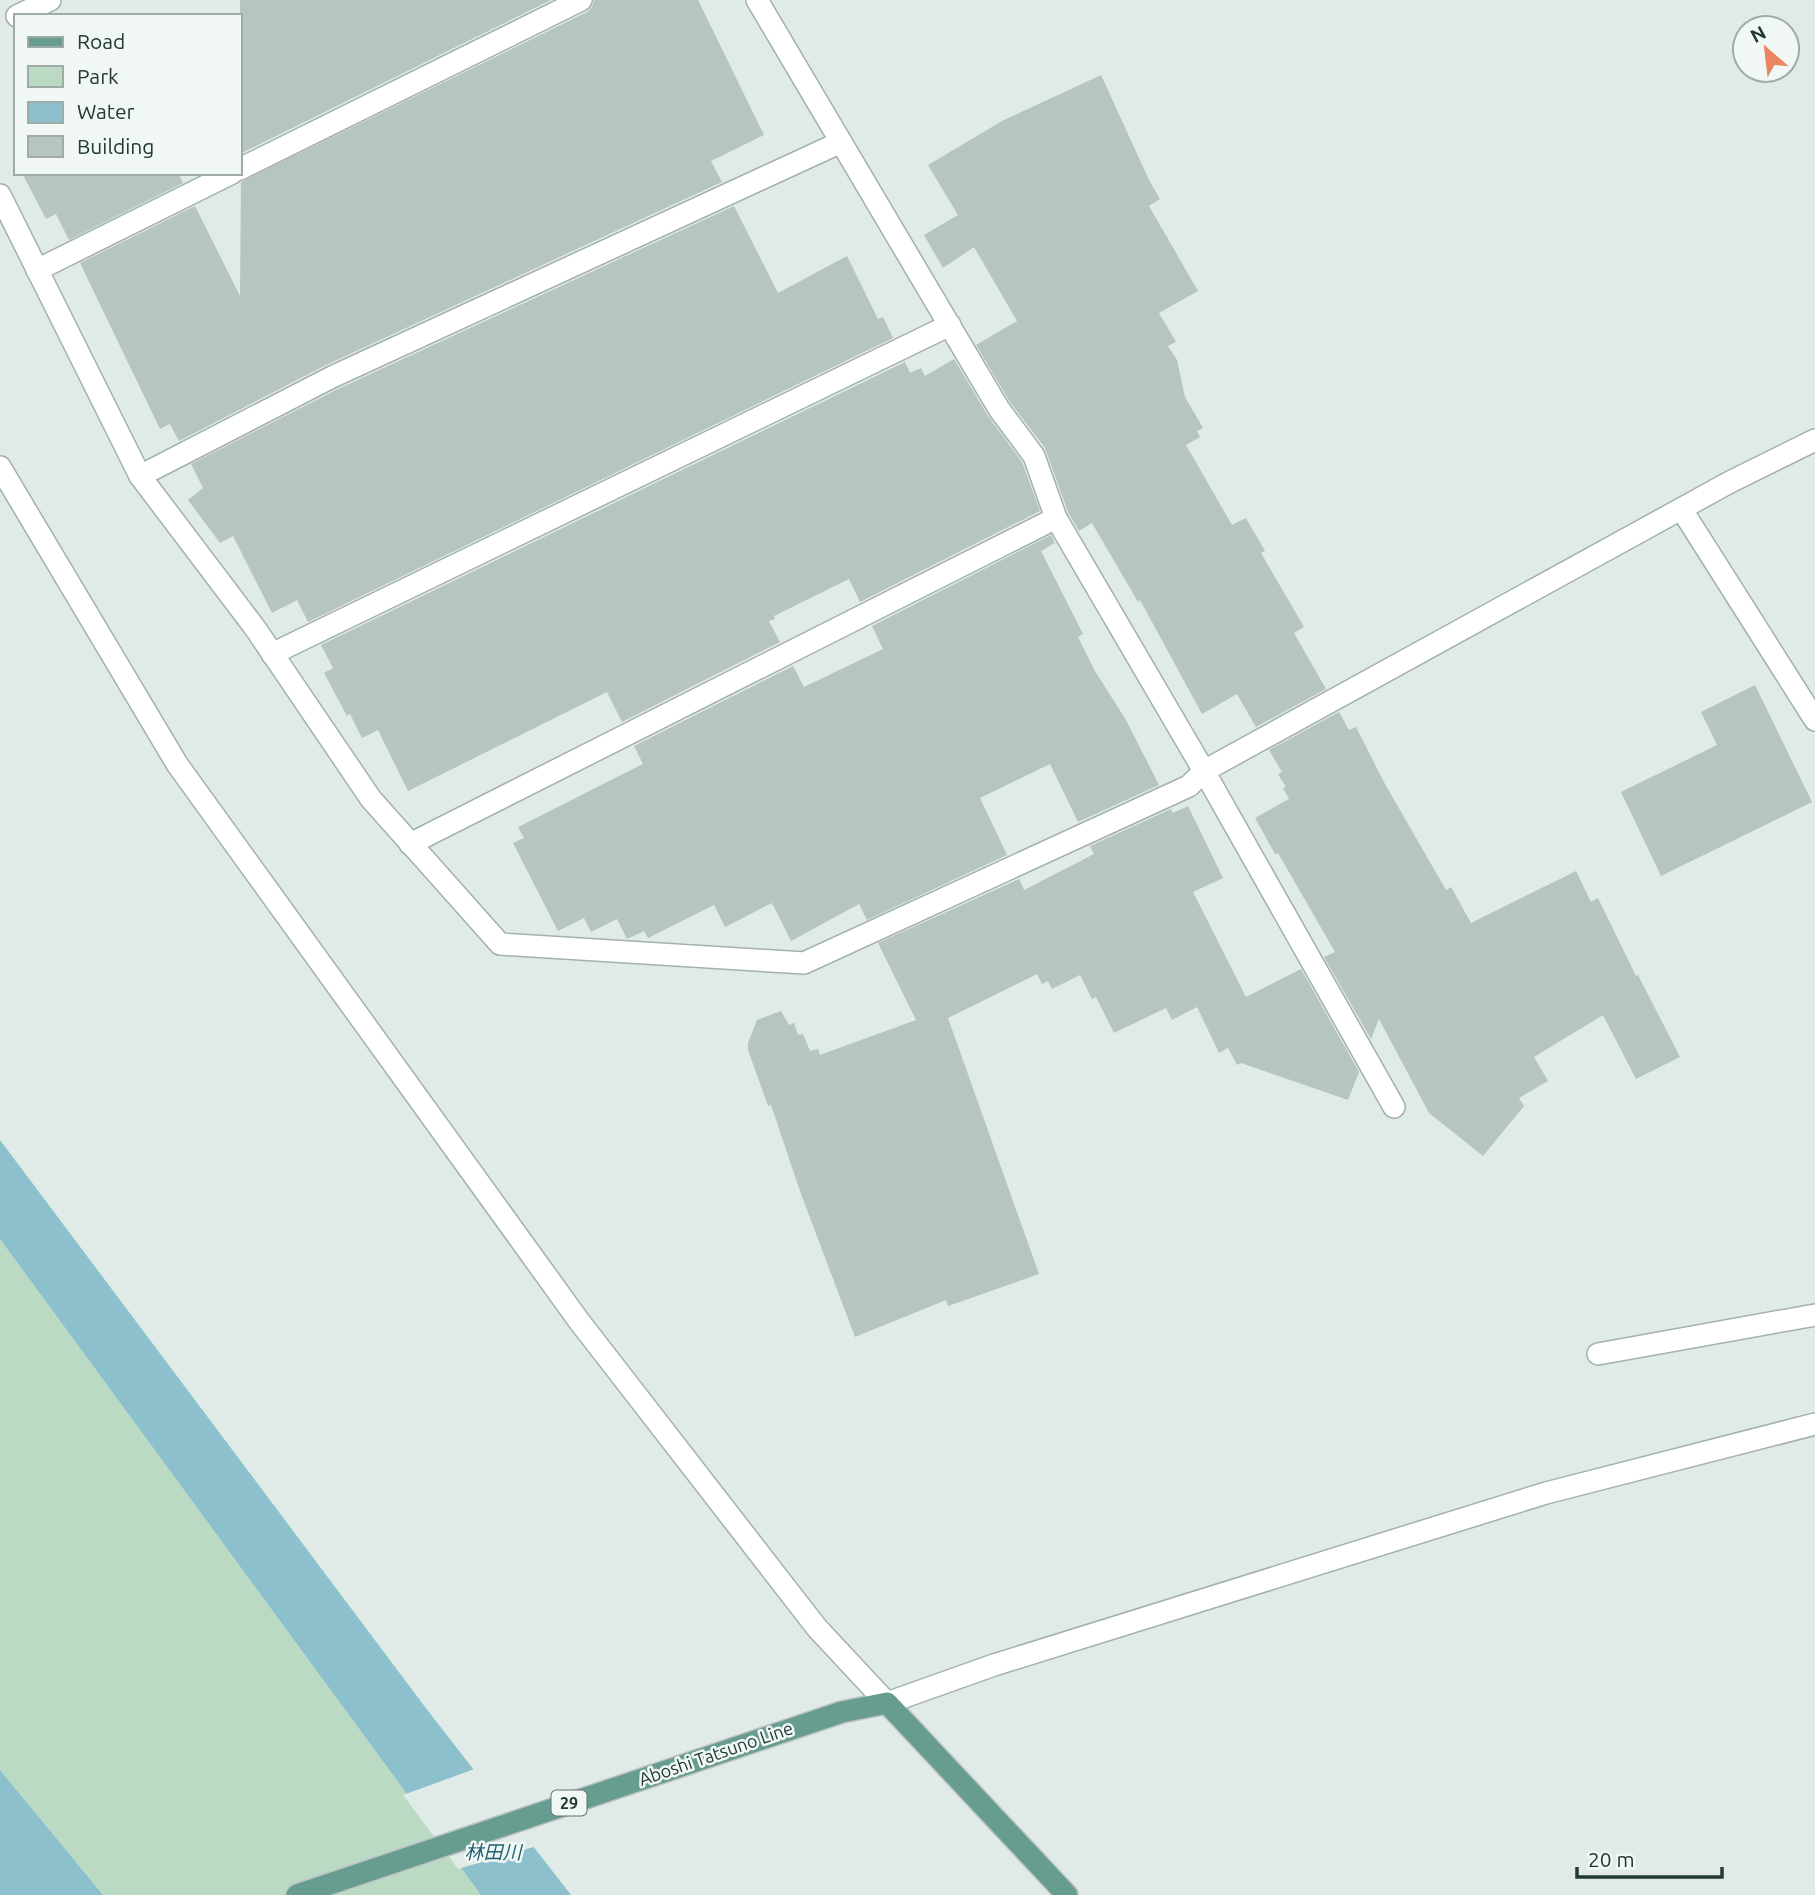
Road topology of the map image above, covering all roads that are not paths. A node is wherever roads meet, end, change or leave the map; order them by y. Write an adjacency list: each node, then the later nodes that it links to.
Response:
1 (50, 0): 4 (street)
2 (580, 0): 6 (street)
3 (757, 0): 5 (street)
4 (20, 14)
5 (841, 142): 10 (street); 13 (street)
6 (242, 168)
7 (228, 175): 9 (street)
8 (0, 195): 9 (street)
9 (37, 270): 13 (street)
10 (950, 325): 15 (street); 16 (street)
11 (1815, 440): 14 (street)
12 (0, 467): 24 (street)
13 (140, 476): 16 (street)
14 (1682, 510): 17 (street); 18 (street)
15 (1056, 517): 18 (street); 19 (street)
16 (272, 654): 19 (street)
17 (1815, 720)
18 (1204, 771): 19 (street); 20 (street)
19 (410, 844)
20 (1394, 1107)
21 (1815, 1315): 22 (street)
22 (1598, 1354)
23 (1815, 1424): 24 (street)
24 (887, 1703): 25 (main road, Aboshi Tatsuno Line / 29); 26 (main road)
25 (297, 1895)
26 (1068, 1895)

